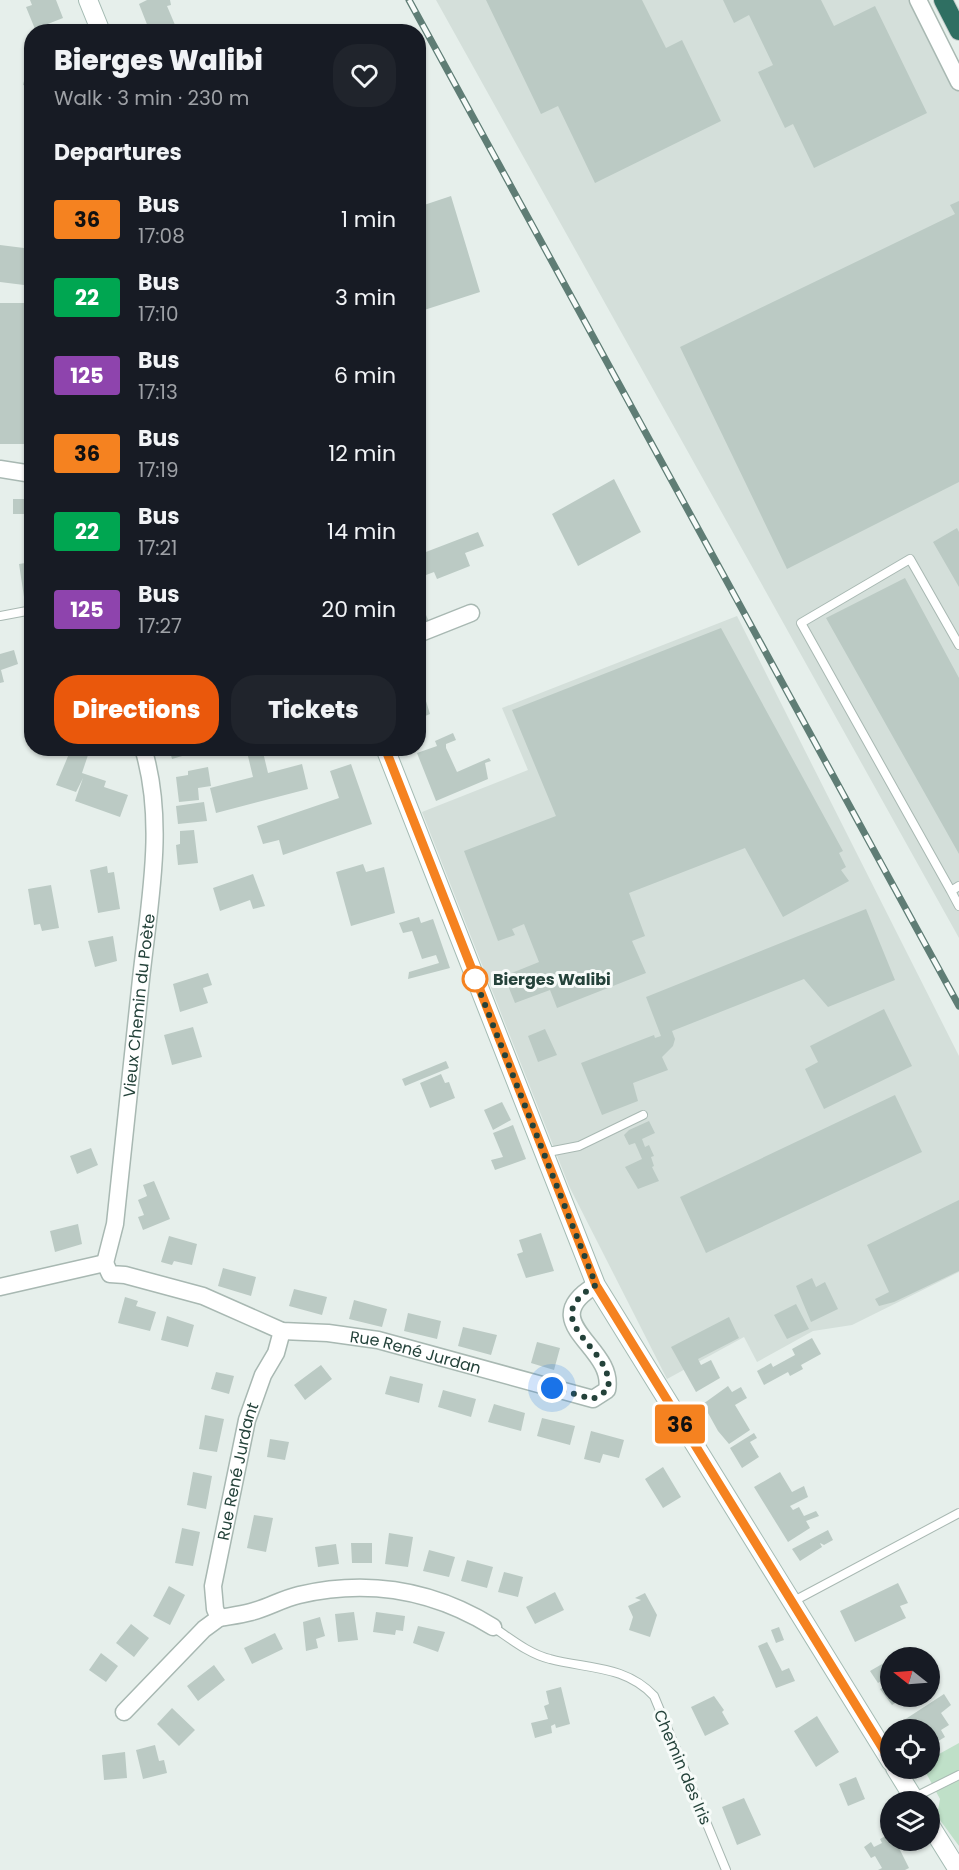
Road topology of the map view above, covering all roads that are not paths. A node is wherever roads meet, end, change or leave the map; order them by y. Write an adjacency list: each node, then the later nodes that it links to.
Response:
1 (88, 0): 4 (main road)
2 (918, 0): 6 (street)
3 (942, 0): 5 (highway)
4 (98, 24)
5 (959, 31)
6 (959, 82)
7 (0, 469): 8 (street)
8 (24, 473)
9 (24, 612): 11 (lane)
10 (471, 613): 12 (street)
11 (0, 616)
12 (426, 631)
13 (959, 645): 16 (lane)
14 (145, 756): 20 (street, Vieux Chemin du Poète)
15 (388, 756): 19 (main road)
16 (955, 888): 17 (lane)
17 (959, 906)
18 (644, 1115): 19 (lane)
19 (543, 1153): 21 (main road)
20 (105, 1263): 22 (street); 23 (street, Rue René Jurdan)
21 (596, 1285): 23 (street, Rue René Jurdan); 25 (main road)
22 (0, 1287)
23 (282, 1331): 26 (street, Rue René Jurdant)
24 (959, 1513): 25 (lane)
25 (792, 1602): 29 (main road)
26 (219, 1618): 27 (street); 28 (street)
27 (493, 1627): 33 (lane, Chemin des Iris)
28 (124, 1712)
29 (880, 1744)
30 (959, 1775): 31 (lane)
31 (931, 1791)
32 (940, 1841): 34 (main road)
33 (726, 1870)
34 (958, 1870)

